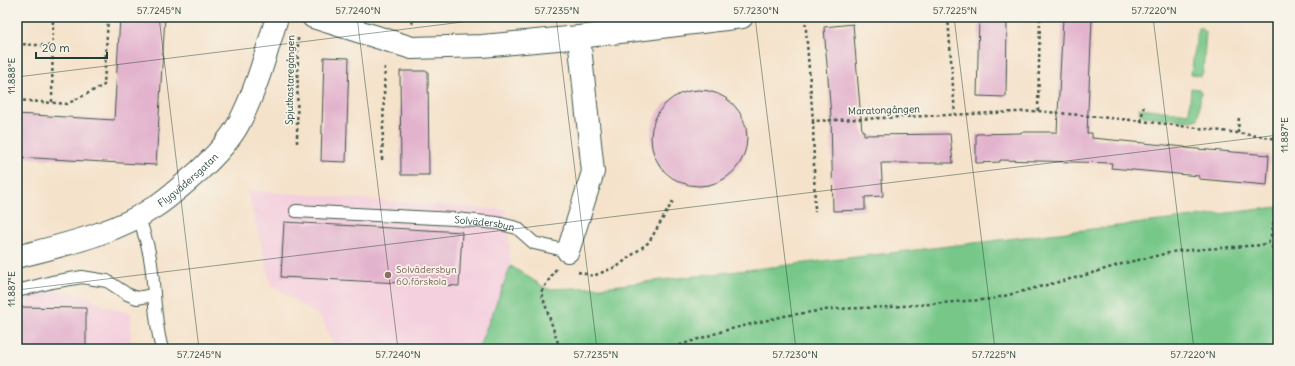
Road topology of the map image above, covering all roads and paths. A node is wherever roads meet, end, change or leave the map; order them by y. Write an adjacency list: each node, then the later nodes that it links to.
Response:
1 (53, 17): 12 (path)
2 (108, 17): 14 (path)
3 (277, 17): 29 (street, Flygvädersgatan)
4 (742, 17): 9 (street)
5 (805, 17): 19 (path)
6 (948, 17): 17 (path)
7 (1040, 17): 16 (path)
8 (306, 23): 10 (street); 23 (path, Spjutkastaregången)
9 (579, 37): 10 (street); 31 (street)
10 (385, 39): 24 (path)
11 (17, 45): 12 (path)
12 (53, 46): 14 (path)
13 (17, 100): 14 (path)
14 (52, 102)
15 (1144, 104): 20 (path)
16 (1038, 111): 17 (path, Maratongången); 20 (path, Maratongången)
17 (955, 115): 19 (path, Maratongången)
18 (1239, 116): 21 (path)
19 (813, 121): 28 (path)
20 (1141, 121): 21 (path, Maratongången)
21 (1238, 132): 22 (path, Maratongången)
22 (1278, 139)
23 (297, 143)
24 (382, 160)
25 (1278, 198): 30 (path)
26 (673, 201): 31 (path)
27 (296, 212): 31 (lane, Solvädersbyn)
28 (815, 212)
29 (137, 217): 33 (street, Flygvädersgatan); 35 (lane)
30 (1268, 242): 32 (path); 39 (path)
31 (568, 251): 38 (path)
32 (1278, 255)
33 (17, 257)
34 (17, 290): 35 (lane)
35 (153, 295): 37 (lane)
36 (1278, 346): 40 (path)
37 (162, 349)
38 (560, 349)
39 (668, 349)
40 (1271, 349)

